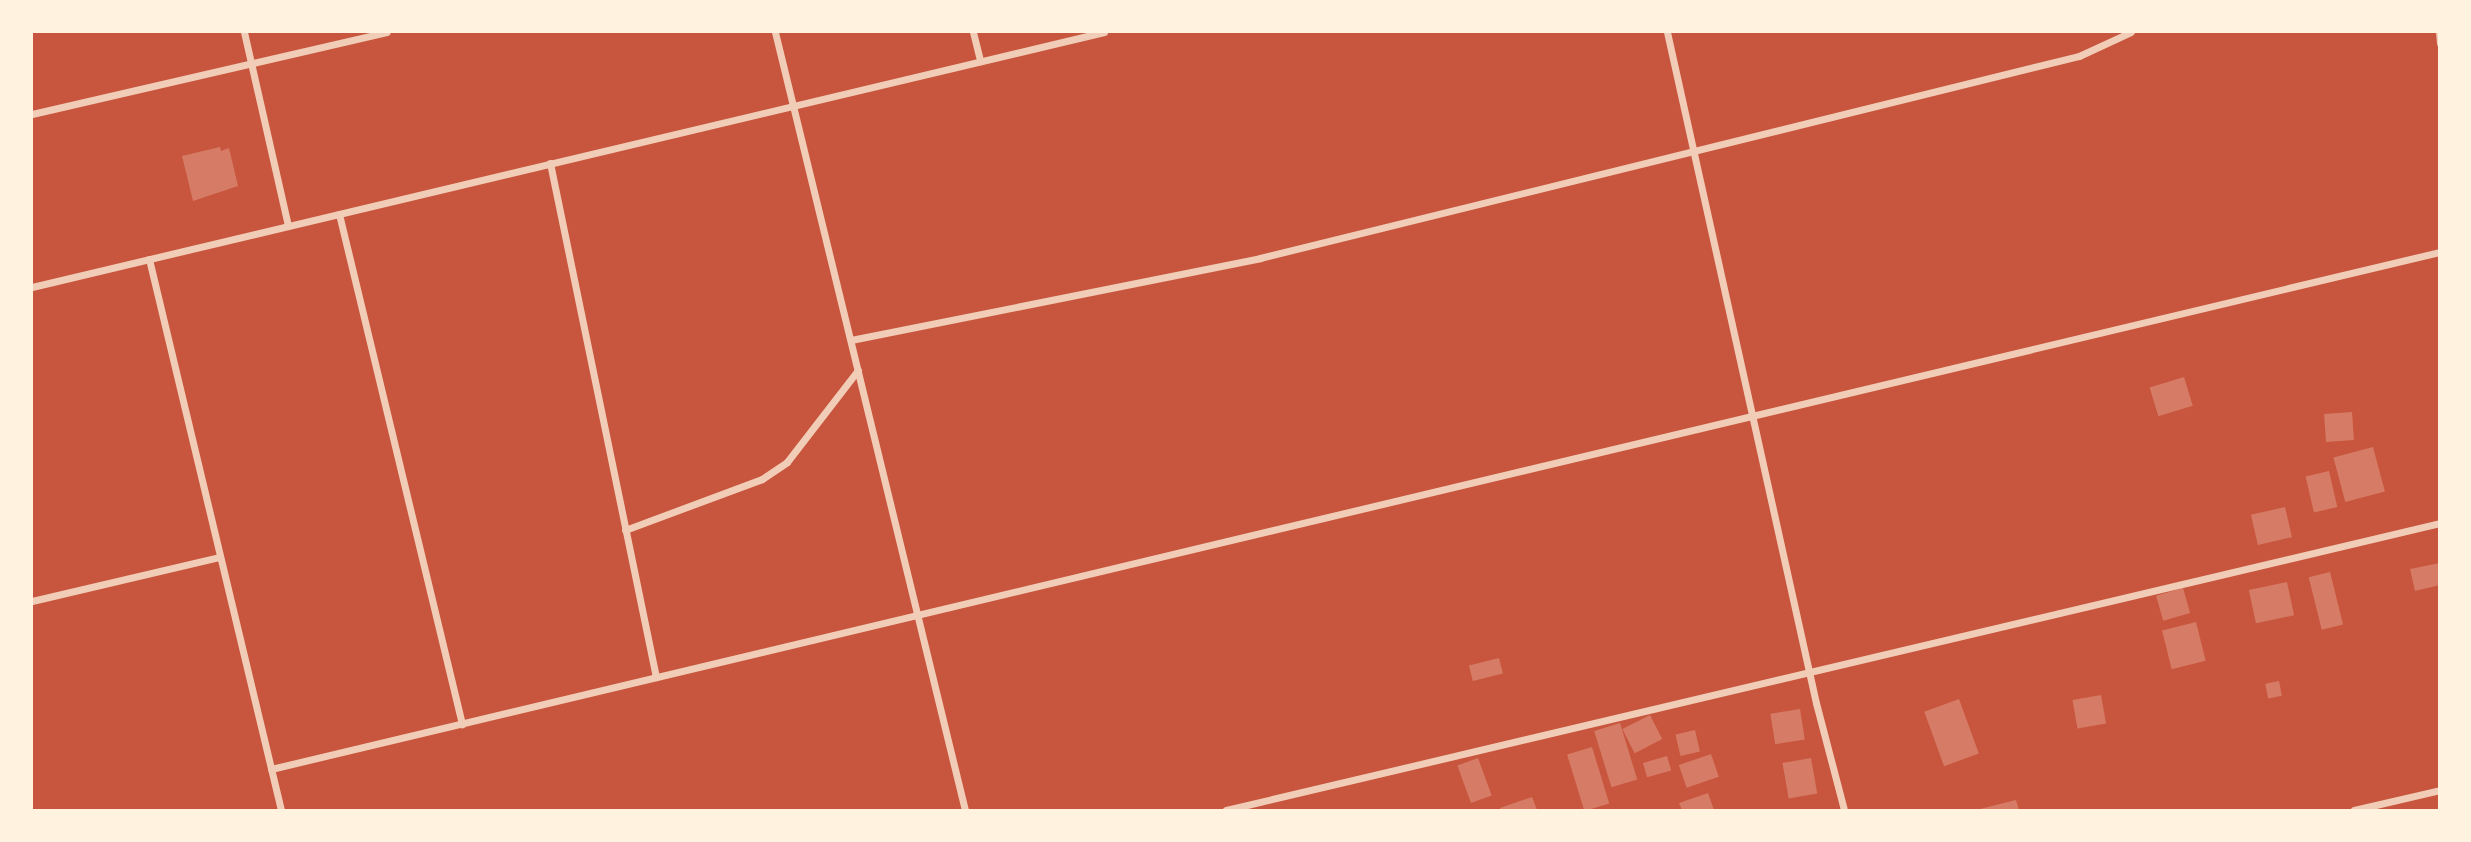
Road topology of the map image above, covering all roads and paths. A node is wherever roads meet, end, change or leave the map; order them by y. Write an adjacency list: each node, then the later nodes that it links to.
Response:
1 (244, 32): 11 (street)
2 (387, 32): 11 (street)
3 (775, 32): 12 (street)
4 (972, 32): 10 (street)
5 (1104, 32): 10 (street)
6 (1667, 32): 14 (street)
7 (2131, 32): 14 (street)
8 (2439, 32): 9 (street)
9 (2440, 43)
10 (980, 61): 12 (street)
11 (251, 63): 13 (street); 17 (street)
12 (793, 106): 15 (street); 21 (street)
13 (32, 114)
14 (1697, 150): 21 (street); 23 (street)
15 (550, 163): 16 (street); 25 (street)
16 (339, 214): 17 (street); 31 (street)
17 (288, 226): 19 (street)
18 (2440, 252): 23 (street)
19 (149, 259): 20 (street); 26 (street)
20 (32, 287)
21 (850, 340): 22 (street)
22 (858, 370): 25 (street); 28 (street)
23 (1756, 418): 28 (street); 29 (street)
24 (2440, 523): 29 (street)
25 (625, 530): 30 (street)
26 (220, 557): 27 (street); 32 (street)
27 (32, 601)
28 (917, 615): 30 (street); 35 (street)
29 (1810, 675): 36 (street); 37 (street)
30 (656, 677): 31 (street)
31 (462, 724): 32 (street)
32 (271, 769): 34 (street)
33 (2440, 790): 38 (street)
34 (281, 810)
35 (965, 810)
36 (1226, 810)
37 (1844, 810)
38 (2354, 810)

